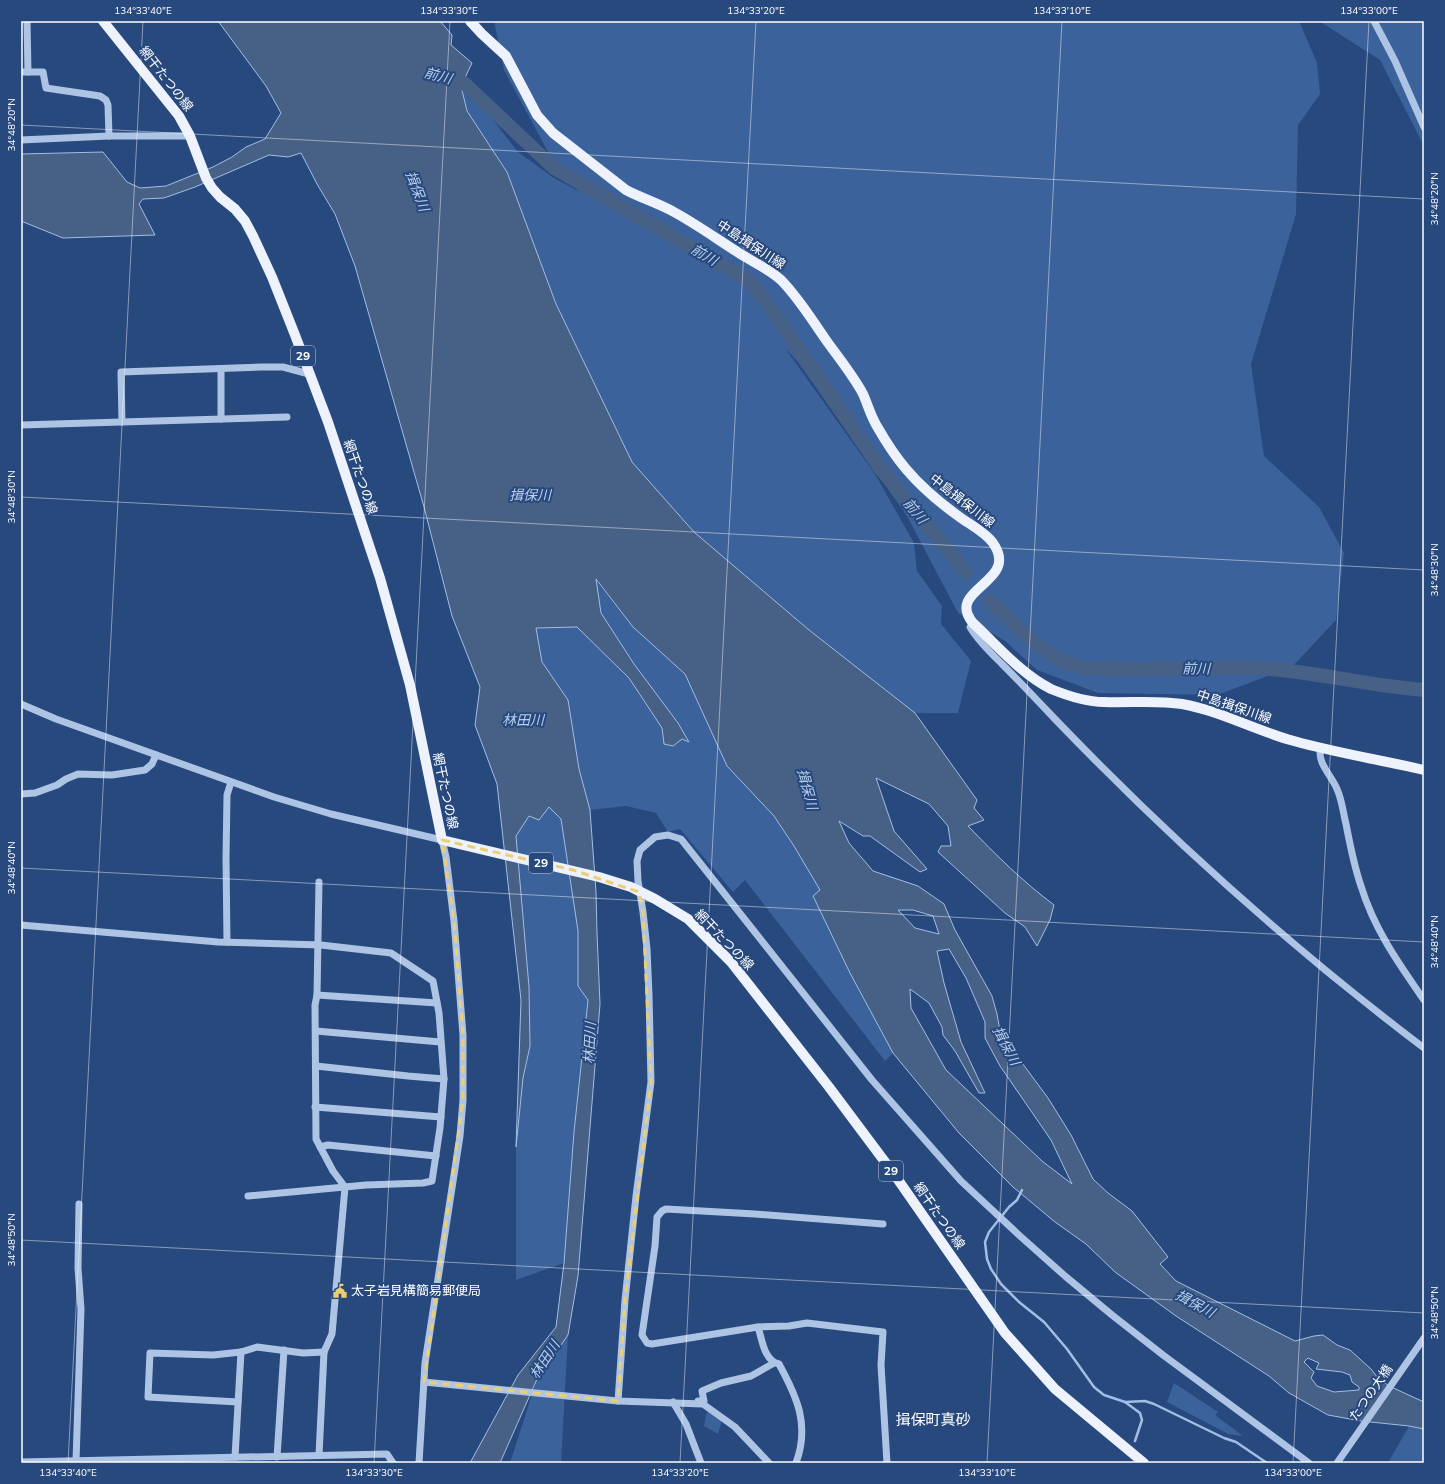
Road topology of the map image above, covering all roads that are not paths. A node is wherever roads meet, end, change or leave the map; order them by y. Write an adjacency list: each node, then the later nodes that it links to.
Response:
1 (27, 21): 5 (street)
2 (103, 21): 9 (main road, 網干たつの線 / 29)
3 (470, 21): 17 (main road, 中島揖保川線)
4 (1374, 21): 7 (street)
5 (24, 46): 6 (street)
6 (25, 72): 8 (street)
7 (1424, 127)
8 (109, 136): 9 (street); 10 (street)
9 (190, 136): 12 (main road, 網干たつの線 / 29)
10 (21, 140)
11 (221, 369): 12 (street); 14 (street); 15 (street)
12 (309, 374): 24 (main road, 網干たつの線 / 29)
13 (287, 417): 14 (street)
14 (221, 419): 15 (street)
15 (122, 422): 16 (street)
16 (21, 425)
17 (973, 623): 19 (main road, 中島揖保川線); 35 (street)
18 (21, 704): 20 (street)
19 (1321, 748): 21 (main road, 中島揖保川線); 31 (street)
20 (156, 755): 22 (street); 23 (street)
21 (1424, 770)
22 (231, 782): 24 (street); 28 (street)
23 (21, 794)
24 (446, 842): 26 (main road, 網干たつの線 / 29); 52 (street)
25 (319, 882): 29 (street)
26 (635, 890): 53 (street); 67 (main road, 網干たつの線 / 29); 68 (street)
27 (21, 924): 28 (street)
28 (227, 942): 29 (street)
29 (318, 946): 30 (street); 32 (street)
30 (317, 994): 32 (street); 33 (street)
31 (1424, 1000)
32 (437, 1003): 34 (street)
33 (316, 1031): 34 (street); 36 (street)
34 (440, 1042): 37 (street)
35 (1424, 1048)
36 (316, 1066): 37 (street); 38 (street)
37 (444, 1079): 39 (street)
38 (315, 1107): 39 (street); 40 (street)
39 (441, 1117): 41 (street)
40 (320, 1147): 41 (street); 42 (street)
41 (436, 1156): 42 (street)
42 (345, 1188): 43 (street); 50 (street)
43 (248, 1196)
44 (79, 1204): 59 (street)
45 (883, 1224): 46 (street)
46 (758, 1327): 51 (street); 66 (street)
47 (1424, 1338): 69 (street, たつの大橋)
48 (284, 1350): 49 (street); 50 (street); 58 (street)
49 (241, 1352): 54 (street); 54 (street)
50 (324, 1352): 56 (street)
51 (774, 1363): 55 (street); 65 (street)
52 (424, 1382): 53 (street); 62 (street)
53 (618, 1401): 55 (street)
54 (238, 1402): 57 (street)
55 (674, 1402): 63 (street); 64 (street)
56 (319, 1455): 58 (street); 61 (street)
57 (235, 1457): 58 (street); 59 (street)
58 (277, 1457)
59 (76, 1461): 60 (street)
60 (21, 1462)
61 (394, 1463)
62 (419, 1463)
63 (701, 1463)
64 (769, 1463)
65 (796, 1463)
66 (887, 1463)
67 (1144, 1463)
68 (1309, 1463)
69 (1337, 1463)

